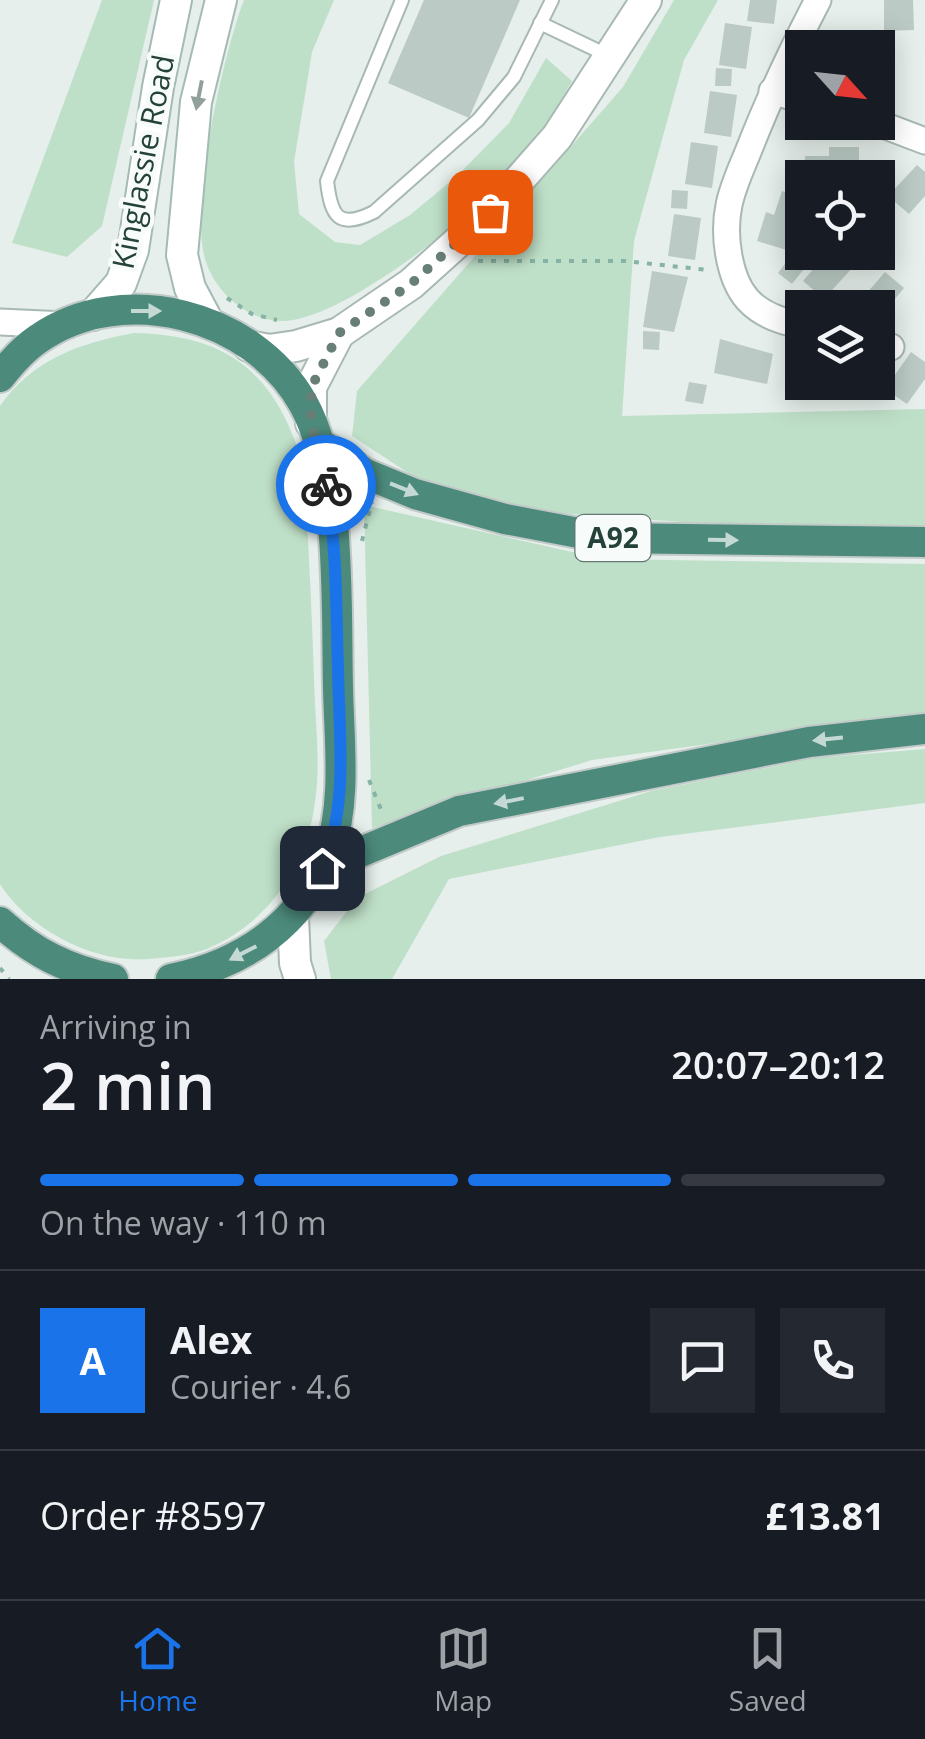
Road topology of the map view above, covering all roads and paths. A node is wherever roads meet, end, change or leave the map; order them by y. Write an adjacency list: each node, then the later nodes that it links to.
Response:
1 (176, 0): 15 (street, Kinglassie Road)
2 (221, 0): 17 (street, Kinglassie Road, one-way to 17)
3 (402, 0): 7 (lane)
4 (552, 0): 7 (lane)
5 (646, 0): 8 (street)
6 (818, 0): 9 (street)
7 (540, 23): 8 (lane)
8 (609, 56): 19 (street)
9 (772, 91): 10 (street); 14 (street)
10 (785, 95)
11 (895, 130): 12 (street)
12 (925, 141)
13 (464, 260): 14 (path)
14 (734, 273): 18 (street)
15 (80, 320): 16 (street); 17 (highway, A92, one-way to 17); 21 (highway, A92)
16 (0, 322)
17 (208, 322): 20 (highway, A92)
18 (785, 322)
19 (339, 333): 20 (street); 22 (street)
20 (249, 346): 22 (highway, A92)
21 (0, 376)
22 (315, 433): 23 (highway, A92, one-way to 23); 25 (highway, A92)
23 (925, 542)
24 (925, 729): 25 (highway, one-way to 25)
25 (322, 868): 26 (highway, A92)
26 (292, 916): 30 (highway, A92, one-way to 30); 33 (street)
27 (0, 922): 28 (highway)
28 (41, 965): 32 (highway)
29 (0, 968): 31 (path)
30 (185, 978)
31 (9, 979)
32 (113, 979)
33 (300, 979)

